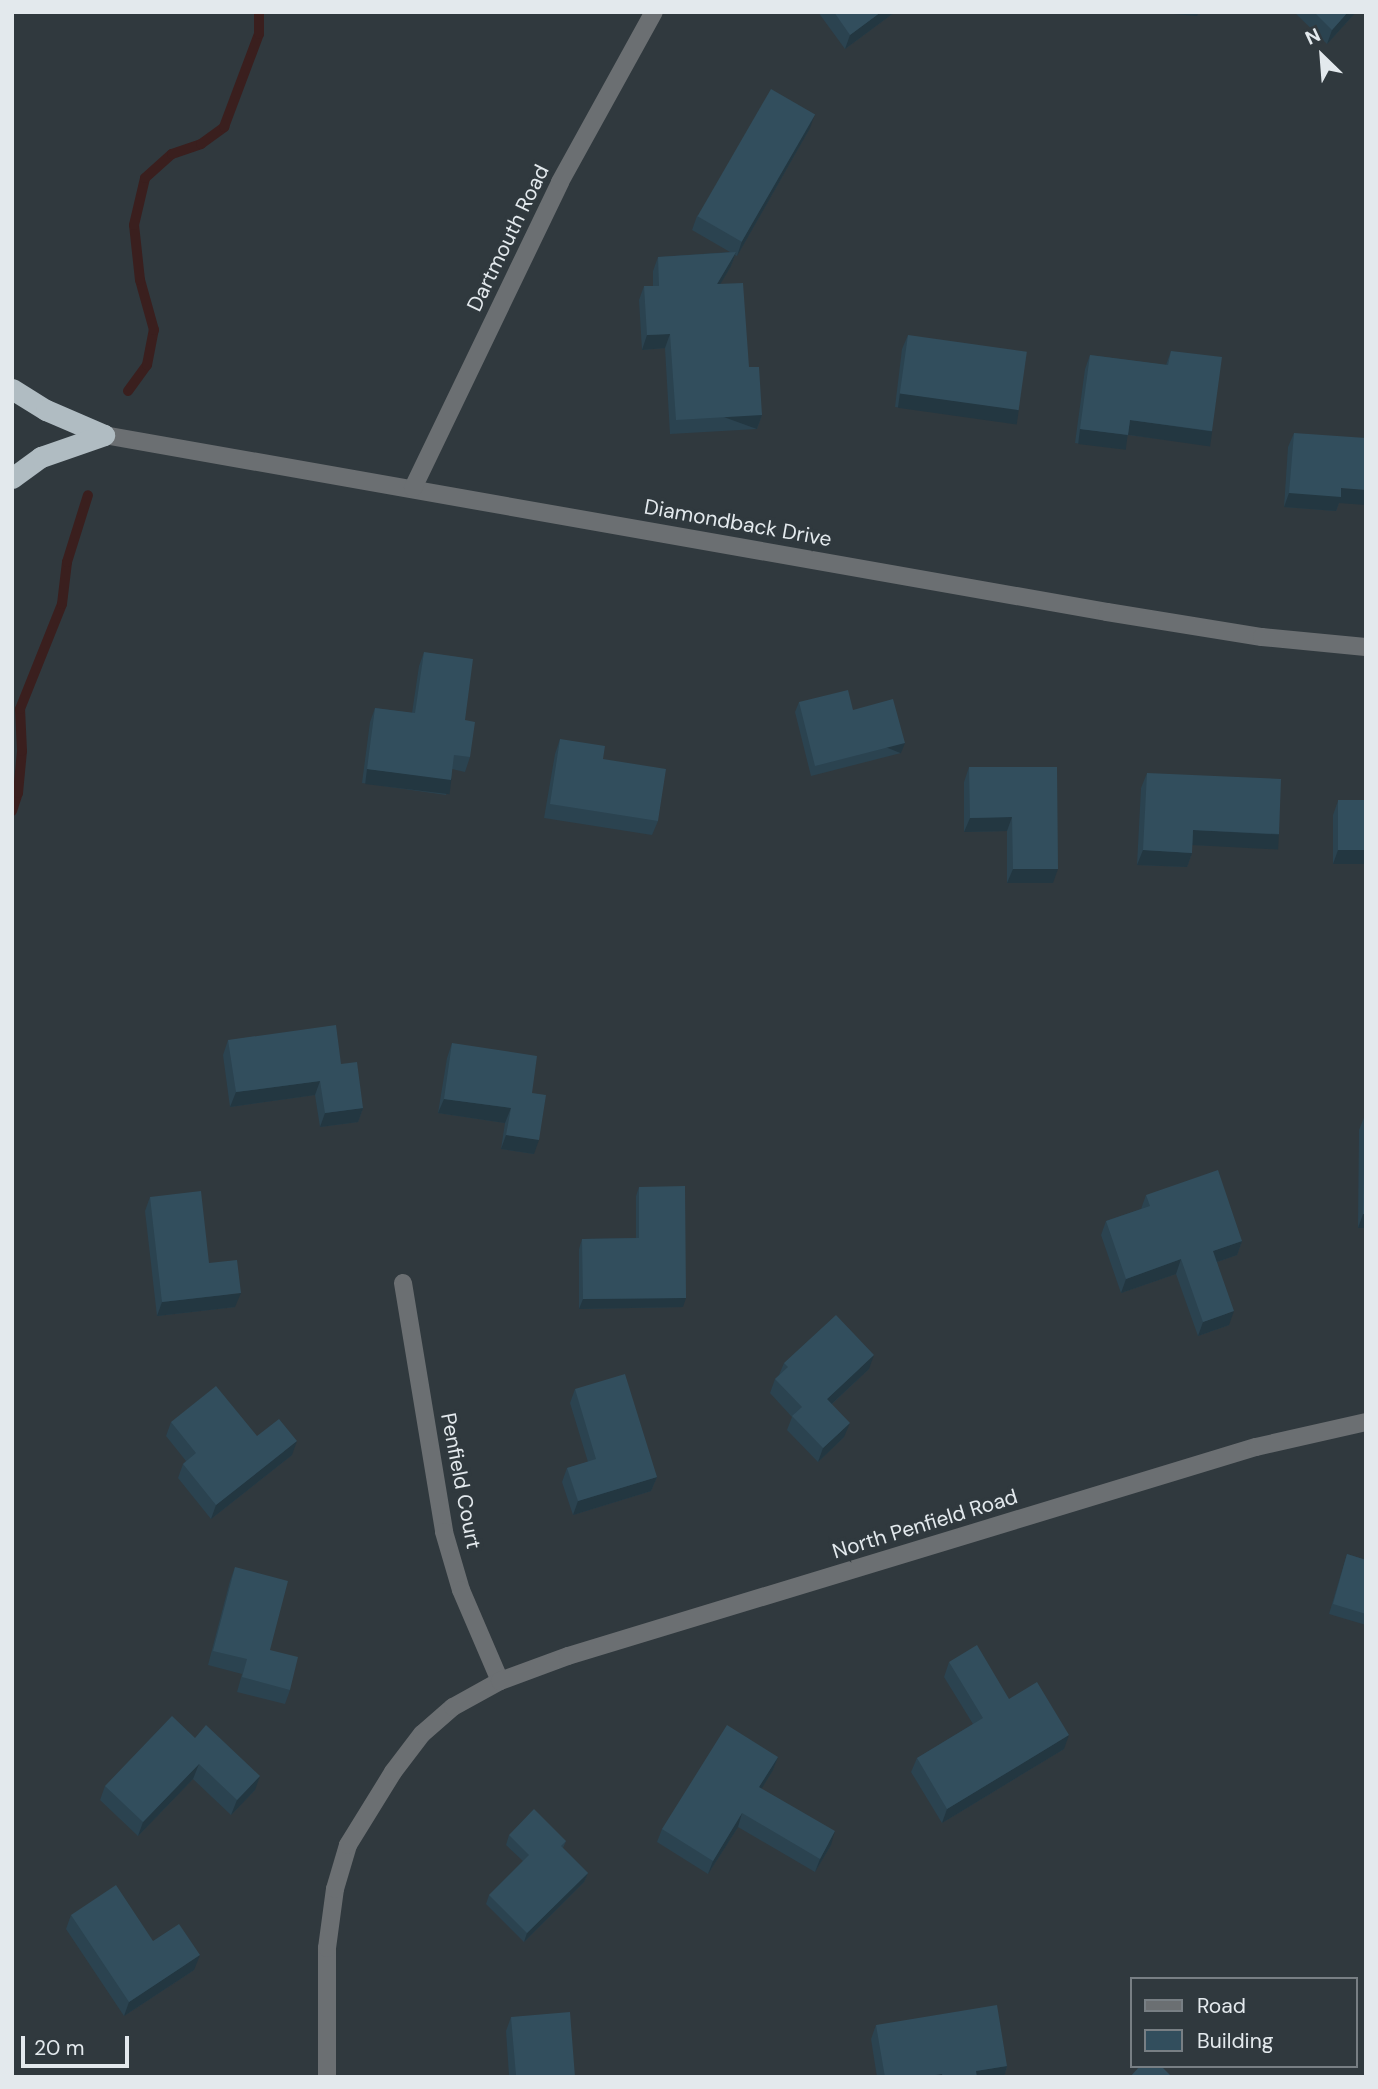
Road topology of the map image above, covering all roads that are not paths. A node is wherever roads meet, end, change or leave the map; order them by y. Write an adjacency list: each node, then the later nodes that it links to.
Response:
1 (654, 12): 5 (street, Dartmouth Road)
2 (12, 389): 3 (highway)
3 (104, 435): 4 (highway); 5 (street, Diamondback Drive)
4 (12, 478)
5 (413, 488): 6 (street, Diamondback Drive)
6 (1366, 647)
7 (403, 1283): 9 (street, Penfield Court)
8 (1366, 1422): 9 (street, North Penfield Road)
9 (500, 1681): 10 (street, North Penfield Road)
10 (327, 2077)

